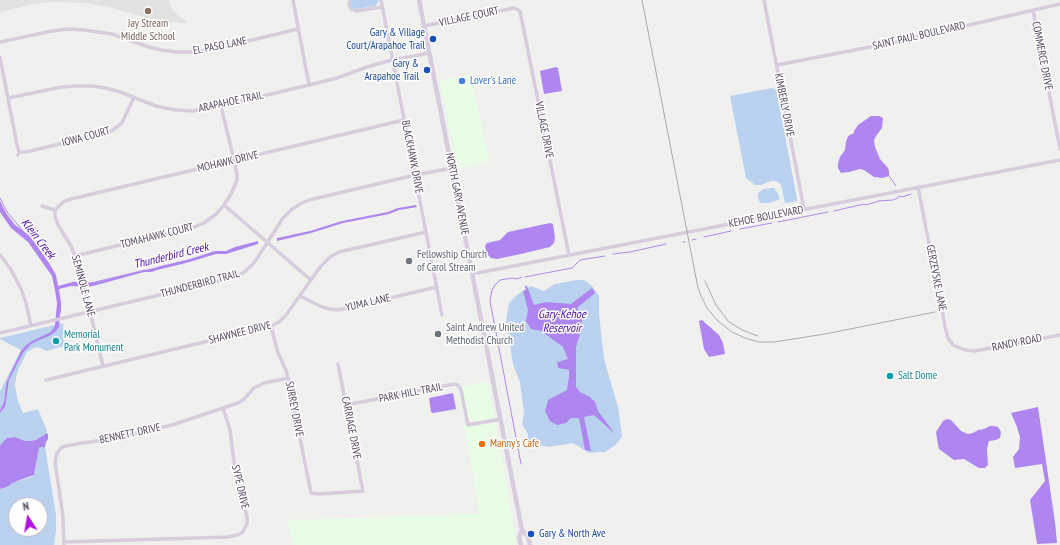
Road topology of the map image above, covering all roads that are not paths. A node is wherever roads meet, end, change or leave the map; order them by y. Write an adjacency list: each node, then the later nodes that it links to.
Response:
1 (293, 0): 11 (street)
2 (350, 0): 7 (street)
3 (381, 0): 7 (street, BLACKHAWK DRIVE)
4 (419, 0): 10 (street, NORTH GARY AVENUE)
5 (764, 0): 16 (street, KIMBERLY DRIVE)
6 (1060, 4): 9 (street, SAINT PAUL BOULEVARD)
7 (382, 7): 15 (street, BLACKHAWK DRIVE)
8 (514, 8): 10 (street, VILLAGE COURT); 35 (street, VILLAGE DRIVE)
9 (1033, 10): 16 (street, SAINT PAUL BOULEVARD); 22 (street, COMMERCE DRIVE)
10 (424, 26): 13 (street, NORTH GARY AVENUE)
11 (298, 29): 12 (street, EL PASO LANE); 17 (street)
12 (0, 42)
13 (430, 53): 15 (street, ARAPAHOE TRAIL); 25 (street, NORTH GARY AVENUE)
14 (0, 57): 19 (street)
15 (392, 60): 17 (street, ARAPAHOE TRAIL); 21 (street, BLACKHAWK DRIVE)
16 (777, 65): 30 (street, KIMBERLY DRIVE)
17 (309, 85): 20 (street, ARAPAHOE TRAIL)
18 (134, 97): 19 (street, ARAPAHOE TRAIL); 19 (street, IOWA COURT); 20 (street, ARAPAHOE TRAIL)
19 (8, 98)
20 (221, 106): 23 (street, TOMAHAWK COURT)
21 (404, 120): 23 (street, MOHAWK DRIVE); 26 (street, BLACKHAWK DRIVE)
22 (1060, 149)
23 (234, 160): 28 (street, TOMAHAWK COURT); 31 (street, MOHAWK DRIVE)
24 (1060, 160): 27 (street, KEHOE BOULEVARD)
25 (452, 168): 26 (street, THUNDERBIRD TRAIL); 37 (street, NORTH GARY AVENUE)
26 (415, 175): 32 (street, BLACKHAWK DRIVE); 33 (street, THUNDERBIRD TRAIL)
27 (918, 187): 30 (street, KEHOE BOULEVARD); 47 (street, GERZEVSKE LANE)
28 (224, 205): 33 (street); 36 (street, TOMAHAWK COURT)
29 (42, 206): 31 (street)
30 (804, 209): 35 (street, KEHOE BOULEVARD)
31 (55, 210): 36 (street, SEMINOLE LANE)
32 (426, 232): 38 (street, SHAWNEE DRIVE); 39 (street, BLACKHAWK DRIVE)
33 (268, 243): 38 (street); 41 (street, THUNDERBIRD TRAIL)
34 (0, 255): 43 (street)
35 (569, 255): 37 (street, KEHOE BOULEVARD)
36 (75, 256): 41 (street, SEMINOLE LANE)
37 (472, 274): 54 (street, NORTH GARY AVENUE)
38 (311, 280): 40 (street, SHAWNEE DRIVE)
39 (437, 287): 40 (street, YUMA LANE); 42 (street, BLACKHAWK DRIVE)
40 (300, 296): 44 (street, SHAWNEE DRIVE)
41 (90, 312): 43 (street, THUNDERBIRD TRAIL); 49 (street, SEMINOLE LANE)
42 (442, 315)
43 (31, 326): 45 (street, THUNDERBIRD TRAIL)
44 (271, 326): 49 (street, SHAWNEE DRIVE); 50 (street, SURREY DRIVE)
45 (0, 333)
46 (1060, 335): 47 (street, RANDY ROAD)
47 (974, 351)
48 (338, 364): 52 (street, CARRIAGE DRIVE)
49 (103, 366): 51 (street, SHAWNEE DRIVE)
50 (288, 378): 53 (street, BENNETT DRIVE); 55 (street, SURREY DRIVE)
51 (46, 380)
52 (346, 405): 54 (street, PARK HILL TRAIL); 55 (street, CARRIAGE DRIVE)
53 (224, 408): 57 (street, BENNETT DRIVE); 57 (street, SYPE DRIVE)
54 (501, 419): 56 (street, NORTH GARY AVENUE)
55 (363, 491)
56 (522, 530): 58 (street, NORTH GARY AVENUE); 59 (street, NORTH GARY AVENUE)
57 (64, 544)
58 (520, 545)
59 (530, 545)

